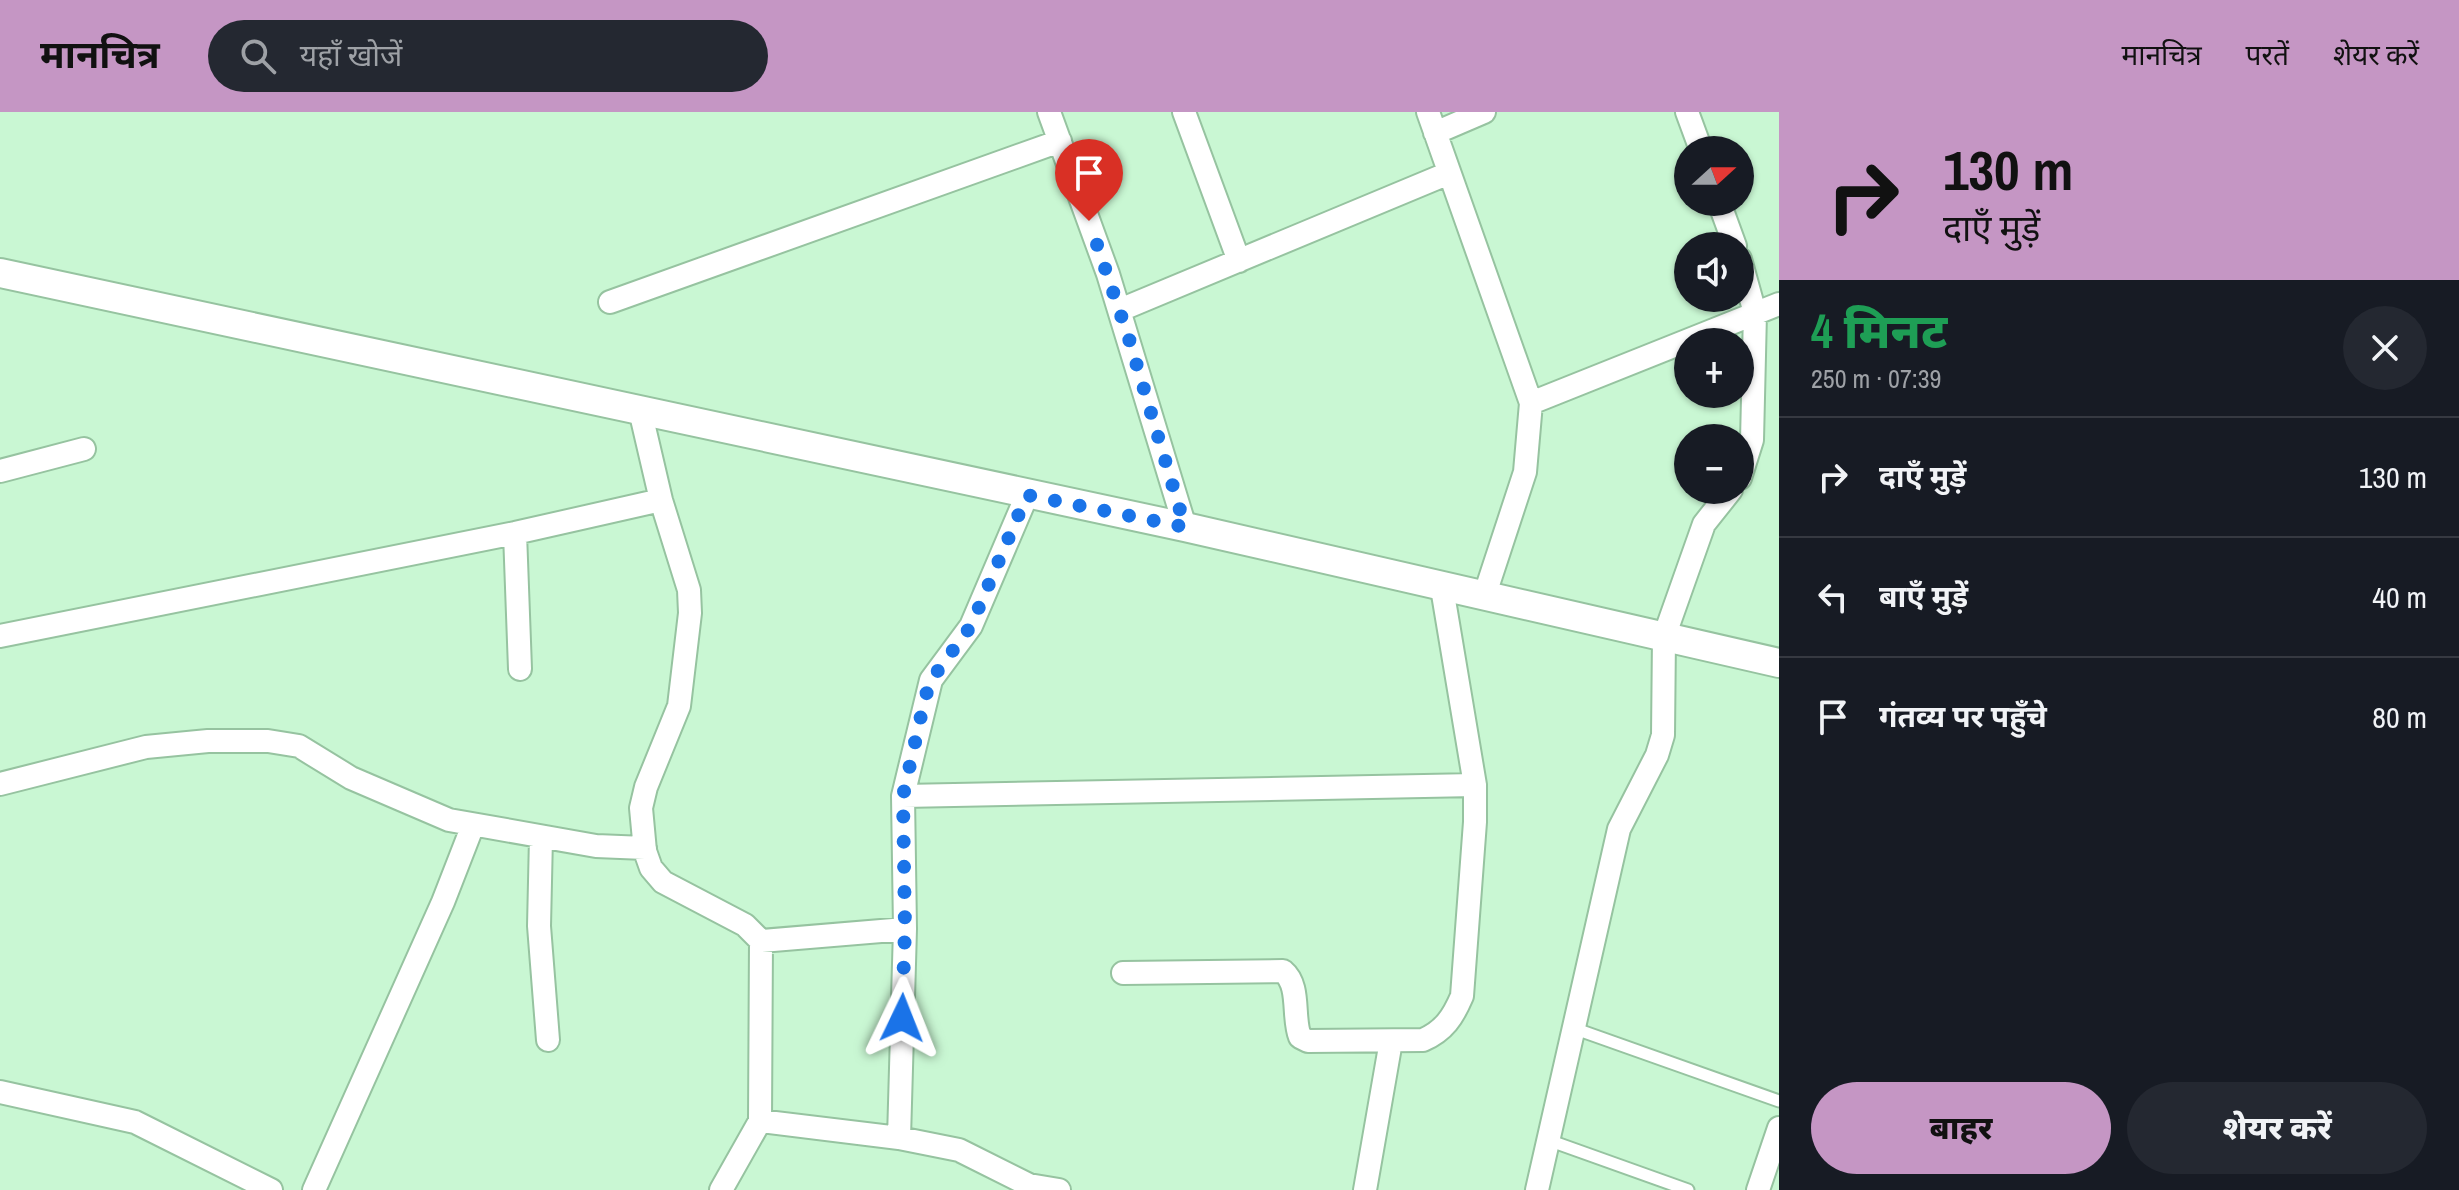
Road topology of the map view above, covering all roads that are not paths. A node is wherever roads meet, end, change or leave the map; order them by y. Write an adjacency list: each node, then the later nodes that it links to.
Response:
1 (1049, 112): 7 (street)
2 (1184, 112): 9 (street)
3 (1484, 112): 5 (street)
4 (1687, 112): 6 (street)
5 (1432, 122): 8 (street)
6 (1696, 136)
7 (1060, 141): 11 (street); 14 (street)
8 (1449, 173): 9 (street); 16 (street)
9 (1239, 261): 14 (street)
10 (0, 273): 17 (street)
11 (610, 302)
12 (1779, 304): 15 (street)
13 (1754, 309): 15 (street)
14 (1120, 310): 24 (street)
15 (1755, 313): 16 (street); 18 (street)
16 (1531, 403): 27 (street)
17 (640, 410): 21 (street); 22 (street)
18 (1752, 424)
19 (84, 449): 20 (street)
20 (0, 471)
21 (1027, 495): 24 (street); 34 (street)
22 (661, 500): 25 (street); 37 (street)
23 (1720, 504): 29 (street)
24 (1185, 527): 26 (street)
25 (515, 533): 28 (street); 31 (street)
26 (1442, 588): 27 (street); 33 (street)
27 (1484, 597): 29 (street)
28 (0, 636)
29 (1664, 637): 30 (street); 41 (street)
30 (1779, 663)
31 (520, 669)
32 (0, 784): 35 (street)
33 (1475, 785): 34 (street); 43 (street)
34 (903, 796): 38 (street)
35 (473, 825): 36 (street); 52 (street)
36 (541, 837): 37 (street); 42 (street)
37 (645, 848): 39 (street)
38 (905, 929): 39 (street); 48 (street)
39 (761, 941): 46 (street)
40 (1123, 973): 43 (street)
41 (1573, 1028): 45 (lane); 49 (street)
42 (548, 1040)
43 (1391, 1041): 55 (street)
44 (0, 1092): 51 (street)
45 (1779, 1101)
46 (760, 1121): 48 (street); 53 (street)
47 (1779, 1128): 58 (street)
48 (899, 1138): 50 (street)
49 (1548, 1140): 56 (street); 57 (lane)
50 (1022, 1186): 54 (street)
51 (271, 1190)
52 (314, 1190)
53 (721, 1190)
54 (1059, 1190)
55 (1365, 1190)
56 (1537, 1190)
57 (1688, 1190)
58 (1758, 1190)

